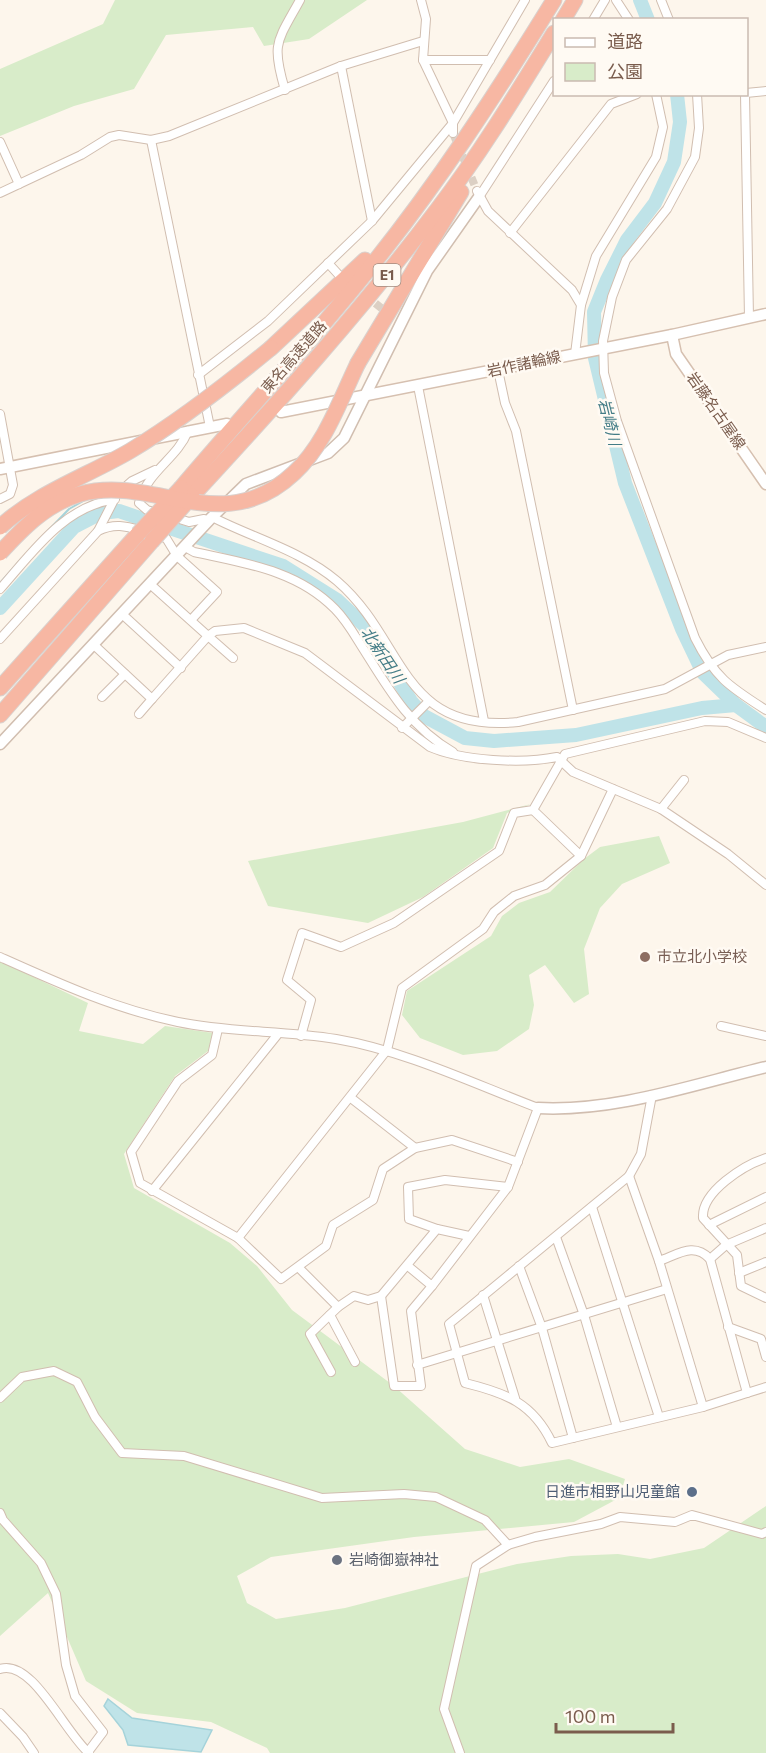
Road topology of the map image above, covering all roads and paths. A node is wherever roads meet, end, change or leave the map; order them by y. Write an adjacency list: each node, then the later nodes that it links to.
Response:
1 (300, 0): 18 (street)
2 (421, 0): 13 (street)
3 (525, 0): 15 (street)
4 (554, 0): 32 (highway, 東名高速道路 / E1)
5 (605, 0): 8 (street)
6 (616, 0): 9 (street)
7 (661, 0): 10 (street)
8 (594, 18)
9 (628, 18)
10 (668, 18)
11 (553, 37): 62 (highway, bridge)
12 (553, 37): 55 (highway, 東名高速道路 / E1)
13 (423, 40): 14 (street); 16 (street)
14 (423, 60): 15 (street); 25 (street)
15 (490, 60): 25 (street)
16 (341, 66): 18 (street); 33 (street)
17 (553, 84): 31 (street)
18 (285, 90): 27 (street)
19 (766, 91): 20 (street)
20 (748, 94)
21 (633, 96): 34 (street)
22 (656, 96): 37 (street)
23 (698, 96): 41 (street)
24 (746, 96): 39 (street)
25 (453, 123): 26 (street); 33 (street)
26 (453, 133)
27 (151, 140): 29 (street); 44 (street)
28 (0, 142): 29 (street)
29 (20, 183): 30 (street)
30 (0, 194)
31 (478, 194): 34 (street); 46 (street)
32 (422, 199): 55 (highway, 東名高速道路 / E1); 59 (highway, bridge)
33 (372, 222): 35 (street)
34 (510, 233): 37 (street)
35 (328, 263): 36 (street); 44 (street)
36 (338, 274)
37 (582, 305): 42 (street)
38 (766, 314): 39 (street, 岩作諸輪線)
39 (749, 318): 40 (street, 岩作諸輪線)
40 (672, 335): 41 (street, 岩作諸輪線); 54 (street, 岩藤名古屋線)
41 (603, 349): 42 (street, 岩作諸輪線); 73 (street)
42 (579, 353): 43 (street, 岩作諸輪線)
43 (498, 370): 45 (street, 岩作諸輪線); 80 (street)
44 (198, 375): 50 (street)
45 (418, 386): 46 (street, 岩作諸輪線); 85 (street)
46 (364, 396): 47 (street, 岩作諸輪線); 58 (street)
47 (282, 412)
48 (0, 414): 52 (street)
49 (227, 424): 50 (street)
50 (210, 427): 51 (street)
51 (188, 431): 52 (street); 53 (street)
52 (5, 468): 56 (street)
53 (155, 470): 57 (street); 58 (street)
54 (766, 484)
55 (186, 492): 76 (highway, 東名高速道路 / E1, bridge); 83 (highway, 東名高速道路 / E1, bridge)
56 (0, 499)
57 (115, 499): 60 (street); 65 (street)
58 (210, 519): 61 (street); 79 (street)
59 (0, 527)
60 (98, 531): 63 (street); 69 (street)
61 (185, 547): 63 (street); 84 (street)
62 (0, 553)
63 (177, 556): 64 (street); 67 (street)
64 (150, 584): 66 (street); 67 (street)
65 (0, 589)
66 (122, 614): 70 (street); 74 (street)
67 (191, 621): 68 (street)
68 (208, 636): 72 (street); 74 (street); 86 (street)
69 (0, 639)
70 (94, 645): 75 (street); 88 (street)
71 (766, 648): 73 (street)
72 (233, 658)
73 (709, 666): 80 (street); 81 (street)
74 (182, 668): 78 (street)
75 (125, 674): 77 (street); 78 (street)
76 (0, 688)
77 (102, 697)
78 (152, 699): 82 (street)
79 (427, 704): 84 (street); 85 (street)
80 (573, 710): 85 (street)
81 (766, 710)
82 (139, 714)
83 (0, 715)
84 (411, 719): 86 (street); 89 (street)
85 (484, 721)
86 (402, 728): 89 (street)
87 (766, 738): 90 (street)
88 (0, 744)
89 (457, 755): 90 (street)
90 (563, 761): 92 (street); 94 (street)
91 (684, 780): 93 (street)
92 (613, 789): 93 (street); 95 (street)
93 (661, 809): 96 (street)
94 (533, 810): 95 (street); 101 (street)
95 (580, 856): 103 (street)
96 (766, 885)
97 (0, 957): 99 (street)
98 (721, 1026): 102 (street)
99 (218, 1029): 100 (street); 113 (street)
100 (278, 1034): 101 (street); 113 (street)
101 (301, 1036): 103 (street)
102 (766, 1036)
103 (387, 1050): 106 (street); 107 (street)
104 (766, 1067): 105 (street)
105 (652, 1095): 107 (street); 111 (street)
106 (351, 1098): 108 (street); 121 (street)
107 (537, 1108): 110 (street)
108 (414, 1148): 110 (street); 128 (street)
109 (766, 1158): 116 (street)
110 (518, 1162): 112 (street)
111 (629, 1176): 115 (street); 124 (street)
112 (508, 1187): 118 (street); 119 (street)
113 (152, 1191): 121 (street)
114 (766, 1197): 116 (street)
115 (592, 1207): 120 (street); 135 (street)
116 (709, 1225): 122 (street)
117 (766, 1228): 122 (street)
118 (437, 1229): 119 (street); 126 (street)
119 (469, 1236): 130 (street)
120 (556, 1237): 127 (street); 138 (street)
121 (238, 1238): 128 (street)
122 (726, 1245): 123 (street); 129 (street)
123 (710, 1259): 124 (street); 139 (street)
124 (659, 1261): 131 (street)
125 (766, 1262): 129 (street)
126 (408, 1266): 130 (street); 133 (street)
127 (519, 1266): 132 (street); 140 (street)
128 (299, 1268): 136 (street)
129 (739, 1273): 134 (street)
130 (432, 1286): 145 (street)
131 (667, 1289): 135 (street); 151 (street)
132 (483, 1295): 141 (street); 142 (street)
133 (381, 1296): 136 (street); 145 (street)
134 (765, 1296)
135 (625, 1303): 138 (street); 152 (street)
136 (338, 1307): 137 (street)
137 (330, 1315): 144 (street); 146 (street)
138 (584, 1315): 140 (street); 153 (street)
139 (728, 1327): 143 (street); 148 (street)
140 (542, 1328): 141 (street); 154 (street)
141 (499, 1341): 142 (street); 150 (street)
142 (459, 1354): 145 (street); 150 (street)
143 (766, 1357)
144 (356, 1362)
145 (417, 1365)
146 (331, 1372)
147 (766, 1387): 148 (street)
148 (747, 1393): 151 (street)
149 (0, 1398): 157 (street)
150 (514, 1398): 154 (street)
151 (703, 1407): 152 (street)
152 (659, 1417): 153 (street)
153 (617, 1427): 154 (street)
154 (573, 1438)
155 (0, 1513): 161 (street)
156 (766, 1532): 157 (street)
157 (508, 1545): 162 (street)
158 (0, 1669): 161 (street)
159 (0, 1713): 160 (street)
160 (34, 1753)
161 (89, 1753)
162 (460, 1753)

